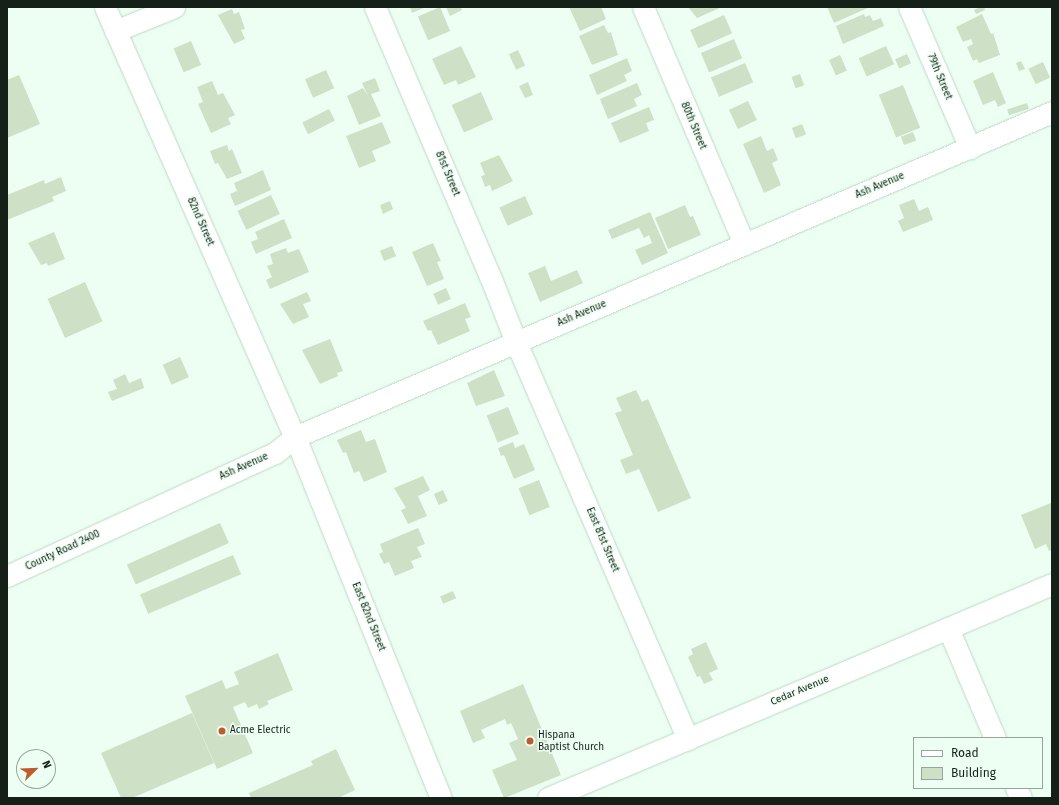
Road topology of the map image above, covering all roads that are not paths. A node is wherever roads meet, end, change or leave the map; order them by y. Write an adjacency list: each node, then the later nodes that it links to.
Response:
1 (105, 7): 6 (street, 82nd Street)
2 (174, 7): 6 (street)
3 (375, 7): 10 (street, 81st Street)
4 (643, 7): 9 (street, 80th Street)
5 (909, 7): 8 (street, 79th Street)
6 (115, 32): 11 (street, 82nd Street)
7 (1052, 112): 8 (street, Ash Avenue)
8 (970, 148): 9 (street, Ash Avenue)
9 (744, 244): 10 (street, Ash Avenue)
10 (516, 342): 11 (street, Ash Avenue); 17 (street, East 81st Street)
11 (295, 436): 12 (street, Ash Avenue); 19 (street, East 82nd Street)
12 (118, 525): 13 (street, County Road 2400)
13 (7, 576)
14 (1052, 584): 15 (street, Cedar Avenue)
15 (948, 628): 16 (street); 17 (street, Cedar Avenue)
16 (995, 737)
17 (688, 739): 20 (street, Cedar Avenue)
18 (1016, 789): 21 (street)
19 (441, 798)
20 (548, 798)
21 (1021, 798)

